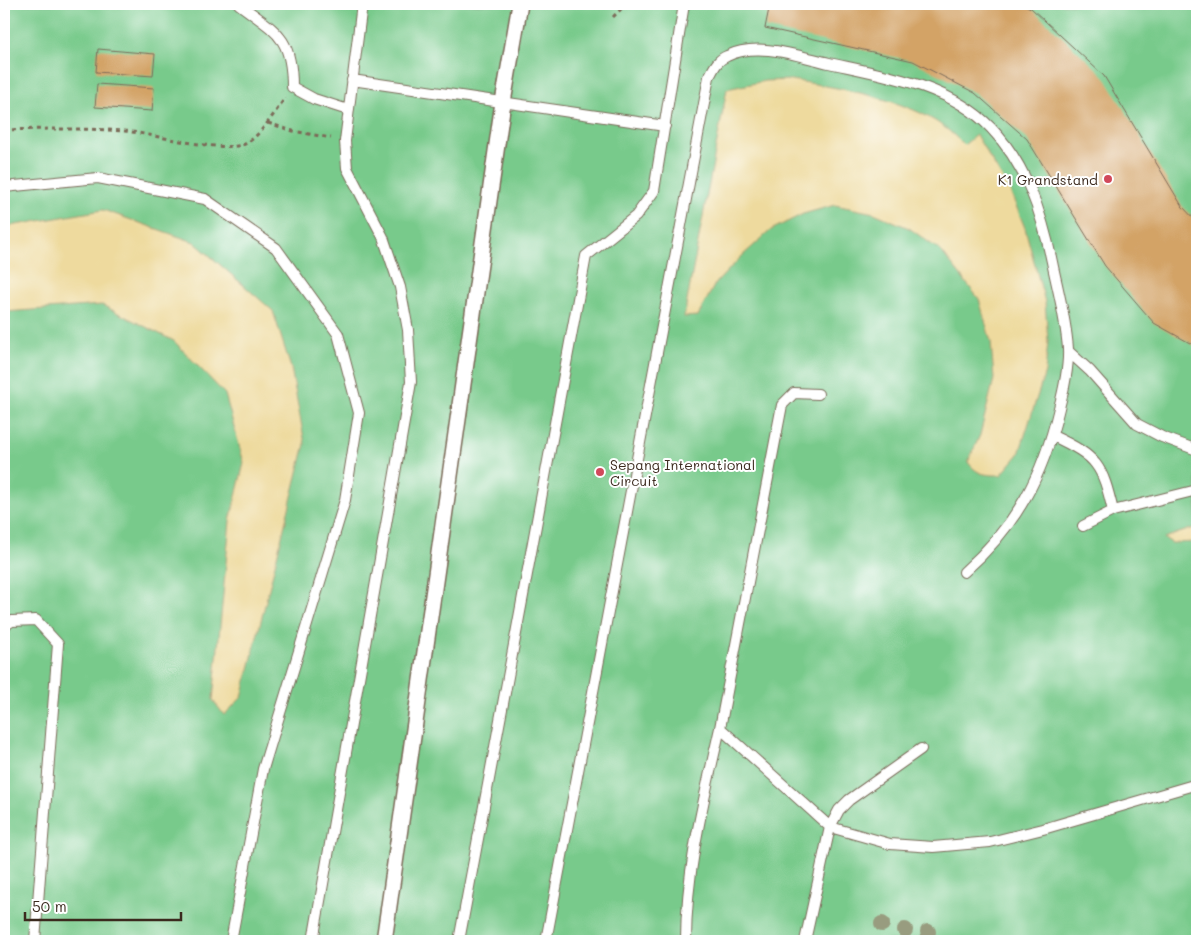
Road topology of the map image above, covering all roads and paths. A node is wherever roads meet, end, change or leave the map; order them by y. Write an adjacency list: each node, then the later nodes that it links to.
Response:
1 (239, 4): 10 (lane)
2 (362, 4): 9 (lane)
3 (520, 4): 11 (street)
4 (626, 4): 8 (path)
5 (684, 4): 14 (lane)
6 (1194, 4): 7 (path)
7 (1197, 7)
8 (613, 17)
9 (352, 80): 11 (lane); 12 (lane)
10 (292, 87): 12 (lane); 13 (path)
11 (503, 102): 14 (lane); 34 (street)
12 (348, 110): 16 (lane)
13 (268, 123): 15 (path); 16 (path)
14 (665, 126): 35 (lane)
15 (4, 130)
16 (345, 141): 33 (lane)
17 (4, 187): 32 (lane)
18 (1068, 351): 20 (lane); 21 (lane); 36 (lane)
19 (818, 394): 27 (lane)
20 (1053, 436): 23 (lane); 25 (lane)
21 (1197, 450)
22 (1197, 490): 23 (lane)
23 (1113, 511): 24 (lane)
24 (1082, 526)
25 (964, 572)
26 (4, 626): 31 (lane)
27 (720, 728): 30 (lane); 37 (lane)
28 (921, 749): 30 (lane)
29 (1197, 784): 30 (lane)
30 (830, 827): 38 (lane)
31 (36, 941)
32 (231, 941)
33 (313, 941)
34 (384, 941)
35 (459, 941)
36 (546, 941)
37 (686, 941)
38 (805, 941)

